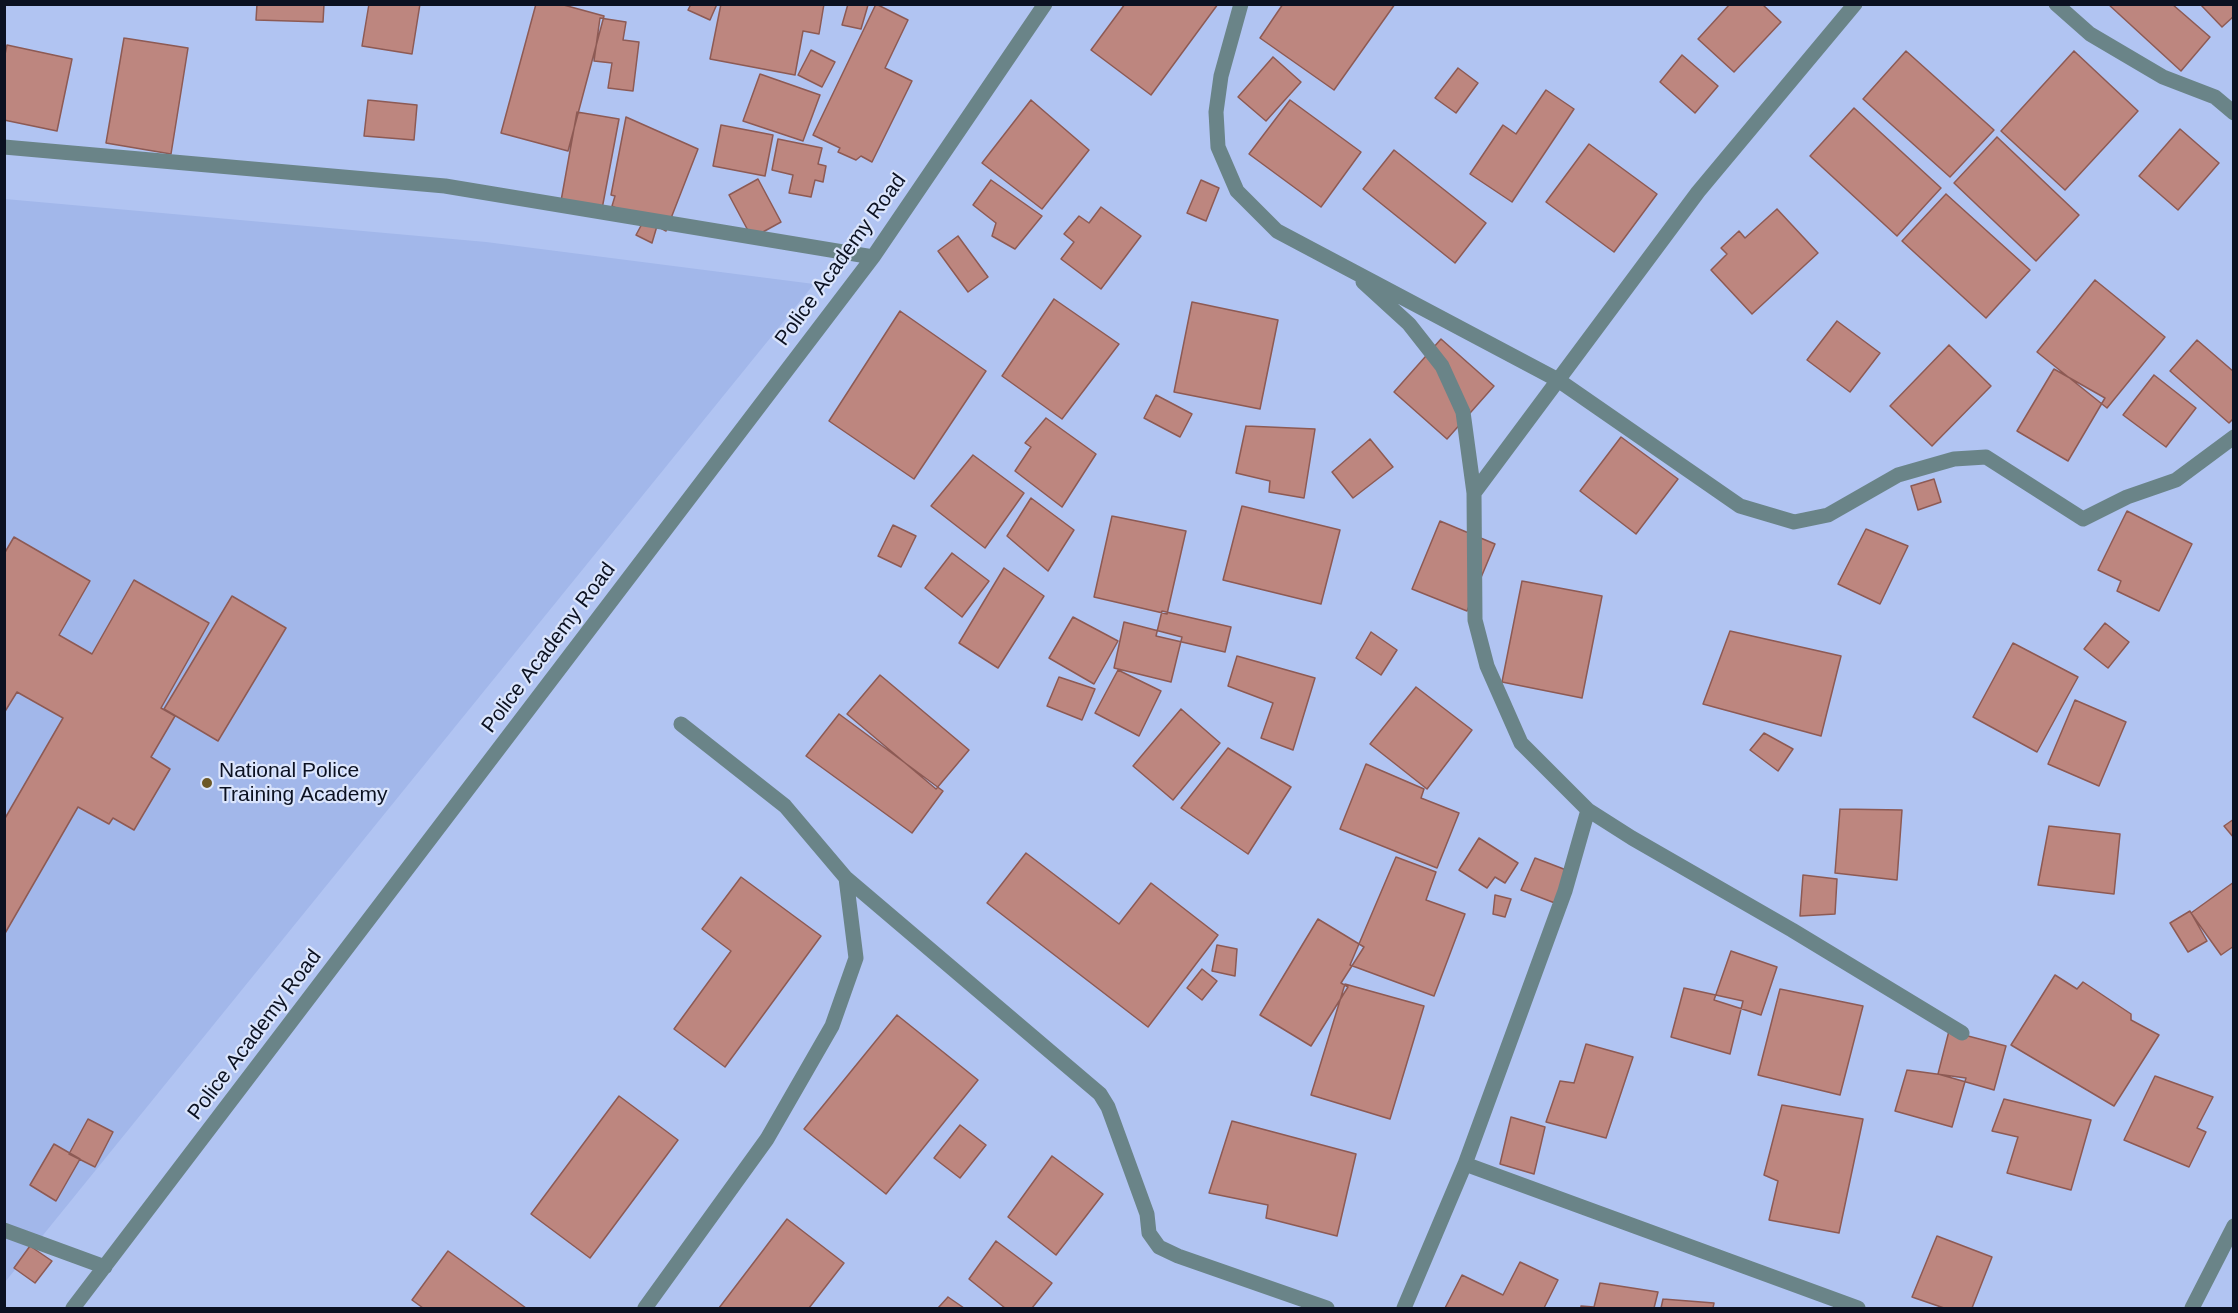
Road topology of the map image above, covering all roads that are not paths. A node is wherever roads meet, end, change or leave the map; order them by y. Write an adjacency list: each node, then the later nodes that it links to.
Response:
1 (1045, 4): 7 (street, Police Academy Road)
2 (1240, 4): 8 (street)
3 (1855, 4): 9 (street)
4 (2056, 4): 5 (street)
5 (2234, 113)
6 (4, 147): 7 (street)
7 (873, 256): 19 (street, Police Academy Road)
8 (1347, 268): 9 (street); 11 (street)
9 (1558, 380): 10 (street); 11 (street)
10 (2234, 437)
11 (1474, 493): 13 (street)
12 (681, 724): 14 (street)
13 (1588, 810): 15 (street); 16 (street)
14 (846, 878): 21 (street); 22 (street)
15 (1962, 1033)
16 (1465, 1164): 23 (street); 24 (street)
17 (2234, 1226): 25 (street)
18 (4, 1230): 19 (street)
19 (105, 1267): 20 (street, Police Academy Road)
20 (73, 1308)
21 (645, 1308)
22 (1327, 1308)
23 (1404, 1308)
24 (1858, 1308)
25 (2192, 1308)

